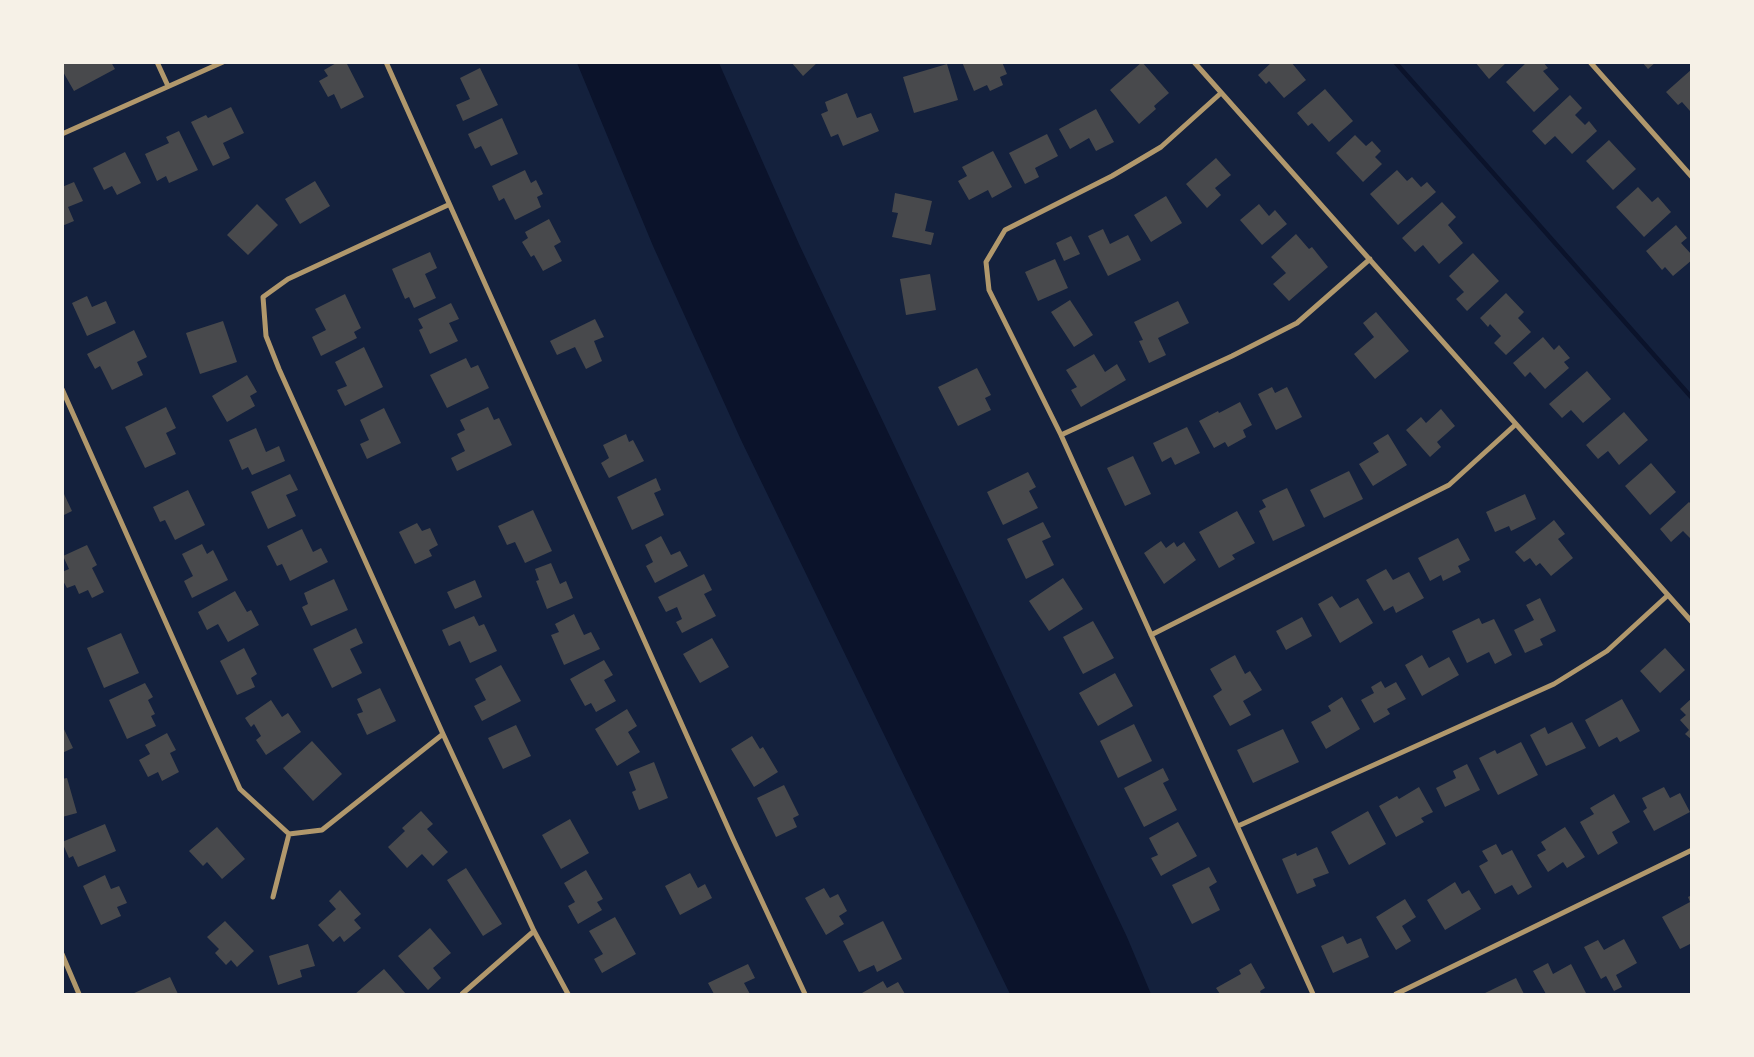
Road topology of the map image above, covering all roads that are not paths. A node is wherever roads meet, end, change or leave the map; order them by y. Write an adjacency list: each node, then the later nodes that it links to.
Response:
1 (156, 62): 6 (street)
2 (223, 62): 6 (street)
3 (386, 62): 10 (street)
4 (1194, 62): 7 (street)
5 (1590, 62): 9 (street)
6 (168, 86): 8 (street)
7 (1221, 93): 11 (street); 14 (street)
8 (62, 134)
9 (1692, 177)
10 (448, 205): 18 (street); 28 (street)
11 (1370, 259): 13 (street); 14 (street)
12 (62, 389): 20 (street)
13 (1515, 425): 15 (street); 17 (street)
14 (1061, 435): 17 (street)
15 (1667, 596): 16 (street); 19 (street)
16 (1692, 622)
17 (1151, 635): 19 (street)
18 (443, 734): 20 (street); 23 (street)
19 (1238, 826): 29 (street)
20 (289, 834): 22 (street)
21 (1692, 850): 30 (street)
22 (274, 897)
23 (534, 931): 26 (street); 27 (street)
24 (62, 954): 25 (street)
25 (79, 994)
26 (462, 994)
27 (568, 994)
28 (805, 994)
29 (1313, 994)
30 (1396, 994)

